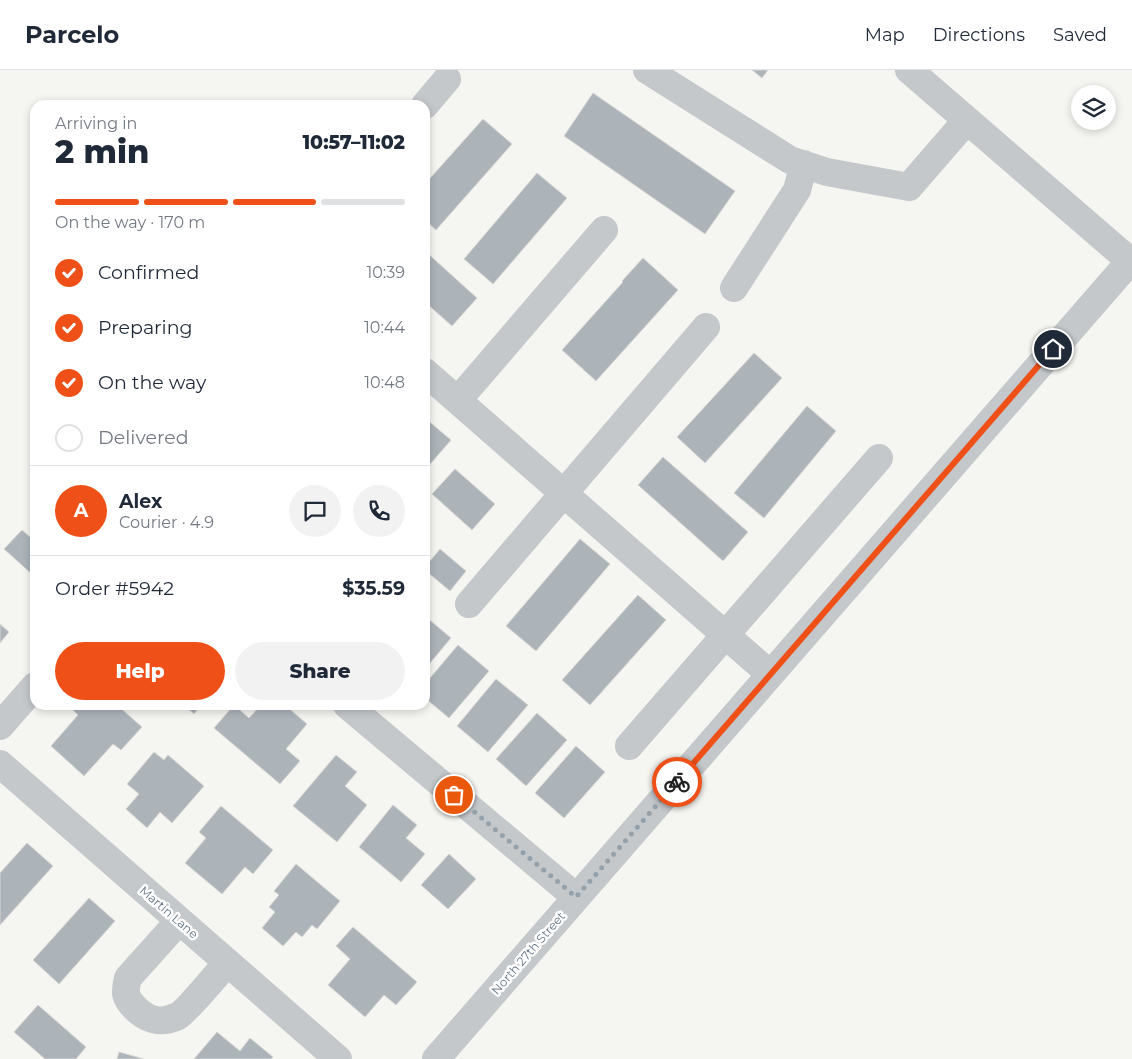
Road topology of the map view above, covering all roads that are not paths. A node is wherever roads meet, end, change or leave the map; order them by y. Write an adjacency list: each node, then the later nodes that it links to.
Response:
1 (647, 70): 6 (street)
2 (909, 70): 5 (street)
3 (447, 80): 4 (street)
4 (429, 100)
5 (967, 120): 6 (street); 8 (street)
6 (804, 164): 9 (street)
7 (604, 230): 12 (street)
8 (1131, 260): 17 (street, North 27th Street)
9 (734, 288)
10 (706, 327): 14 (street)
11 (430, 376): 12 (street)
12 (458, 400): 14 (street)
13 (879, 458): 16 (street)
14 (564, 493): 15 (street); 16 (street)
15 (468, 604)
16 (726, 635): 17 (street); 21 (street)
17 (770, 674): 23 (street, North 27th Street)
18 (30, 692): 20 (street)
19 (353, 710): 23 (street)
20 (0, 726)
21 (629, 746)
22 (5, 779): 24 (street, Martin Lane)
23 (576, 897): 27 (street, North 27th Street)
24 (179, 921): 25 (street, Martin Lane); 25 (street)
25 (227, 963): 26 (street, Martin Lane)
26 (338, 1059)
27 (436, 1059)

